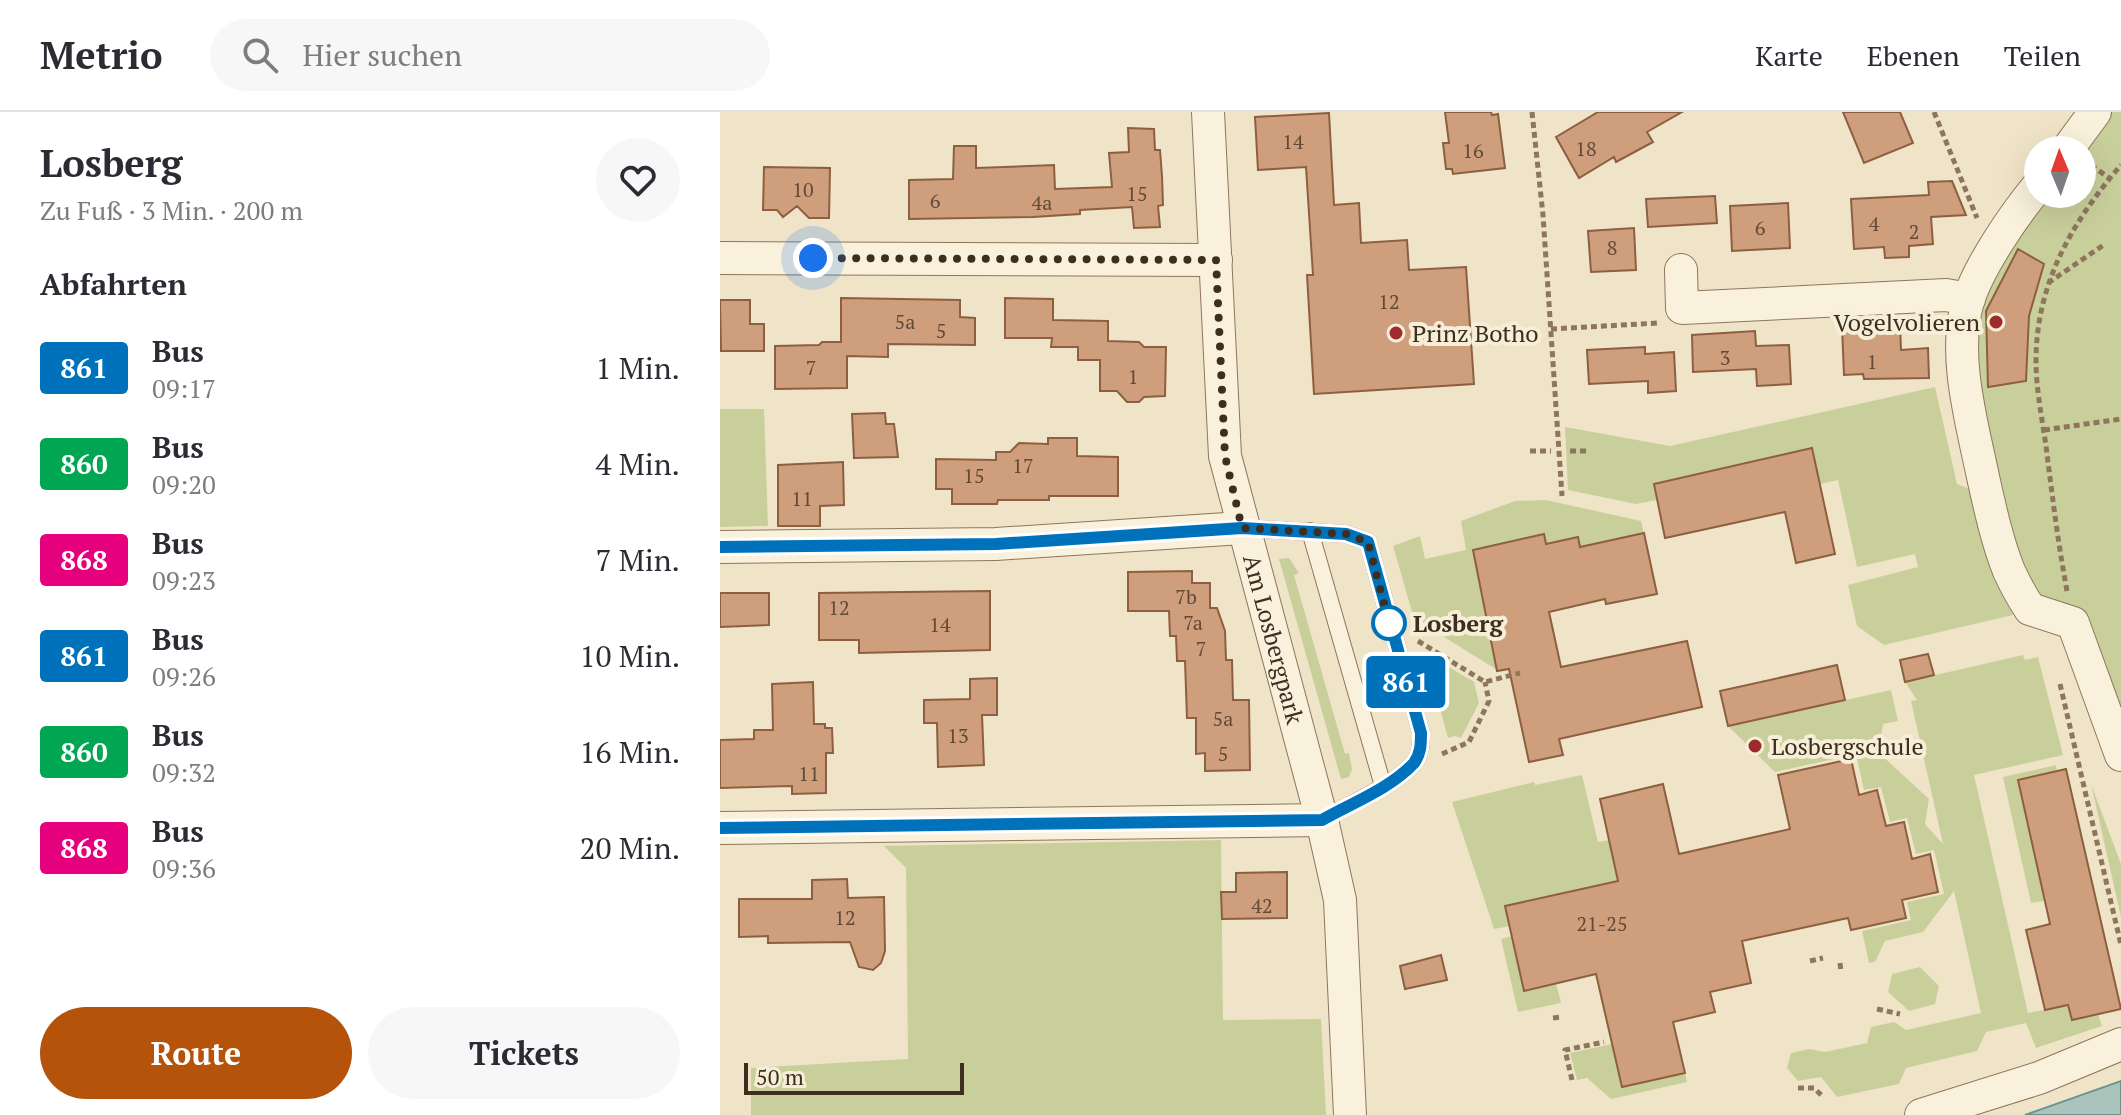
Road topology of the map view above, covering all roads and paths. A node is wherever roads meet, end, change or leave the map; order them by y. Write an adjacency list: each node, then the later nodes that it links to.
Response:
1 (1208, 112): 13 (street, Am Losbergpark)
2 (1532, 112): 18 (path)
3 (1934, 112): 10 (path)
4 (2095, 112): 5 (street)
5 (2085, 136)
6 (2121, 165): 8 (path)
7 (2096, 169): 8 (path)
8 (2109, 178): 15 (path)
9 (2024, 207): 16 (street)
10 (1982, 230)
11 (2105, 244): 15 (path)
12 (720, 258): 13 (street)
13 (1216, 260): 26 (street, Am Losbergpark)
14 (1681, 270): 17 (street)
15 (2048, 284): 20 (path)
16 (1969, 299): 17 (street); 30 (street)
17 (1682, 308): 18 (path)
18 (1551, 329): 25 (path)
19 (2121, 419): 20 (path)
20 (2044, 430): 30 (path)
21 (1530, 451): 22 (path)
22 (1551, 451)
23 (1570, 451): 24 (path)
24 (1590, 451)
25 (1562, 496)
26 (1242, 528): 27 (lane); 28 (street); 37 (street, Am Losbergpark)
27 (1310, 531): 29 (lane); 36 (lane)
28 (720, 547)
29 (1389, 623): 32 (path); 35 (lane)
30 (2073, 623): 34 (street)
31 (1520, 673): 32 (path)
32 (1485, 682): 35 (path)
33 (2071, 728): 39 (path)
34 (2121, 755)
35 (1413, 763): 36 (lane)
36 (1383, 786): 37 (lane)
37 (1322, 820): 38 (street); 51 (street, Am Losbergpark)
38 (720, 828)
39 (2121, 945)
40 (1823, 958): 41 (path)
41 (1810, 961)
42 (1877, 1009): 43 (path)
43 (1900, 1014)
44 (1562, 1017): 45 (path)
45 (1553, 1018)
46 (1604, 1042): 48 (path)
47 (2121, 1044): 52 (street)
48 (1572, 1080)
49 (1798, 1088): 50 (path)
50 (1822, 1096)
51 (1350, 1115)
52 (1921, 1115)

